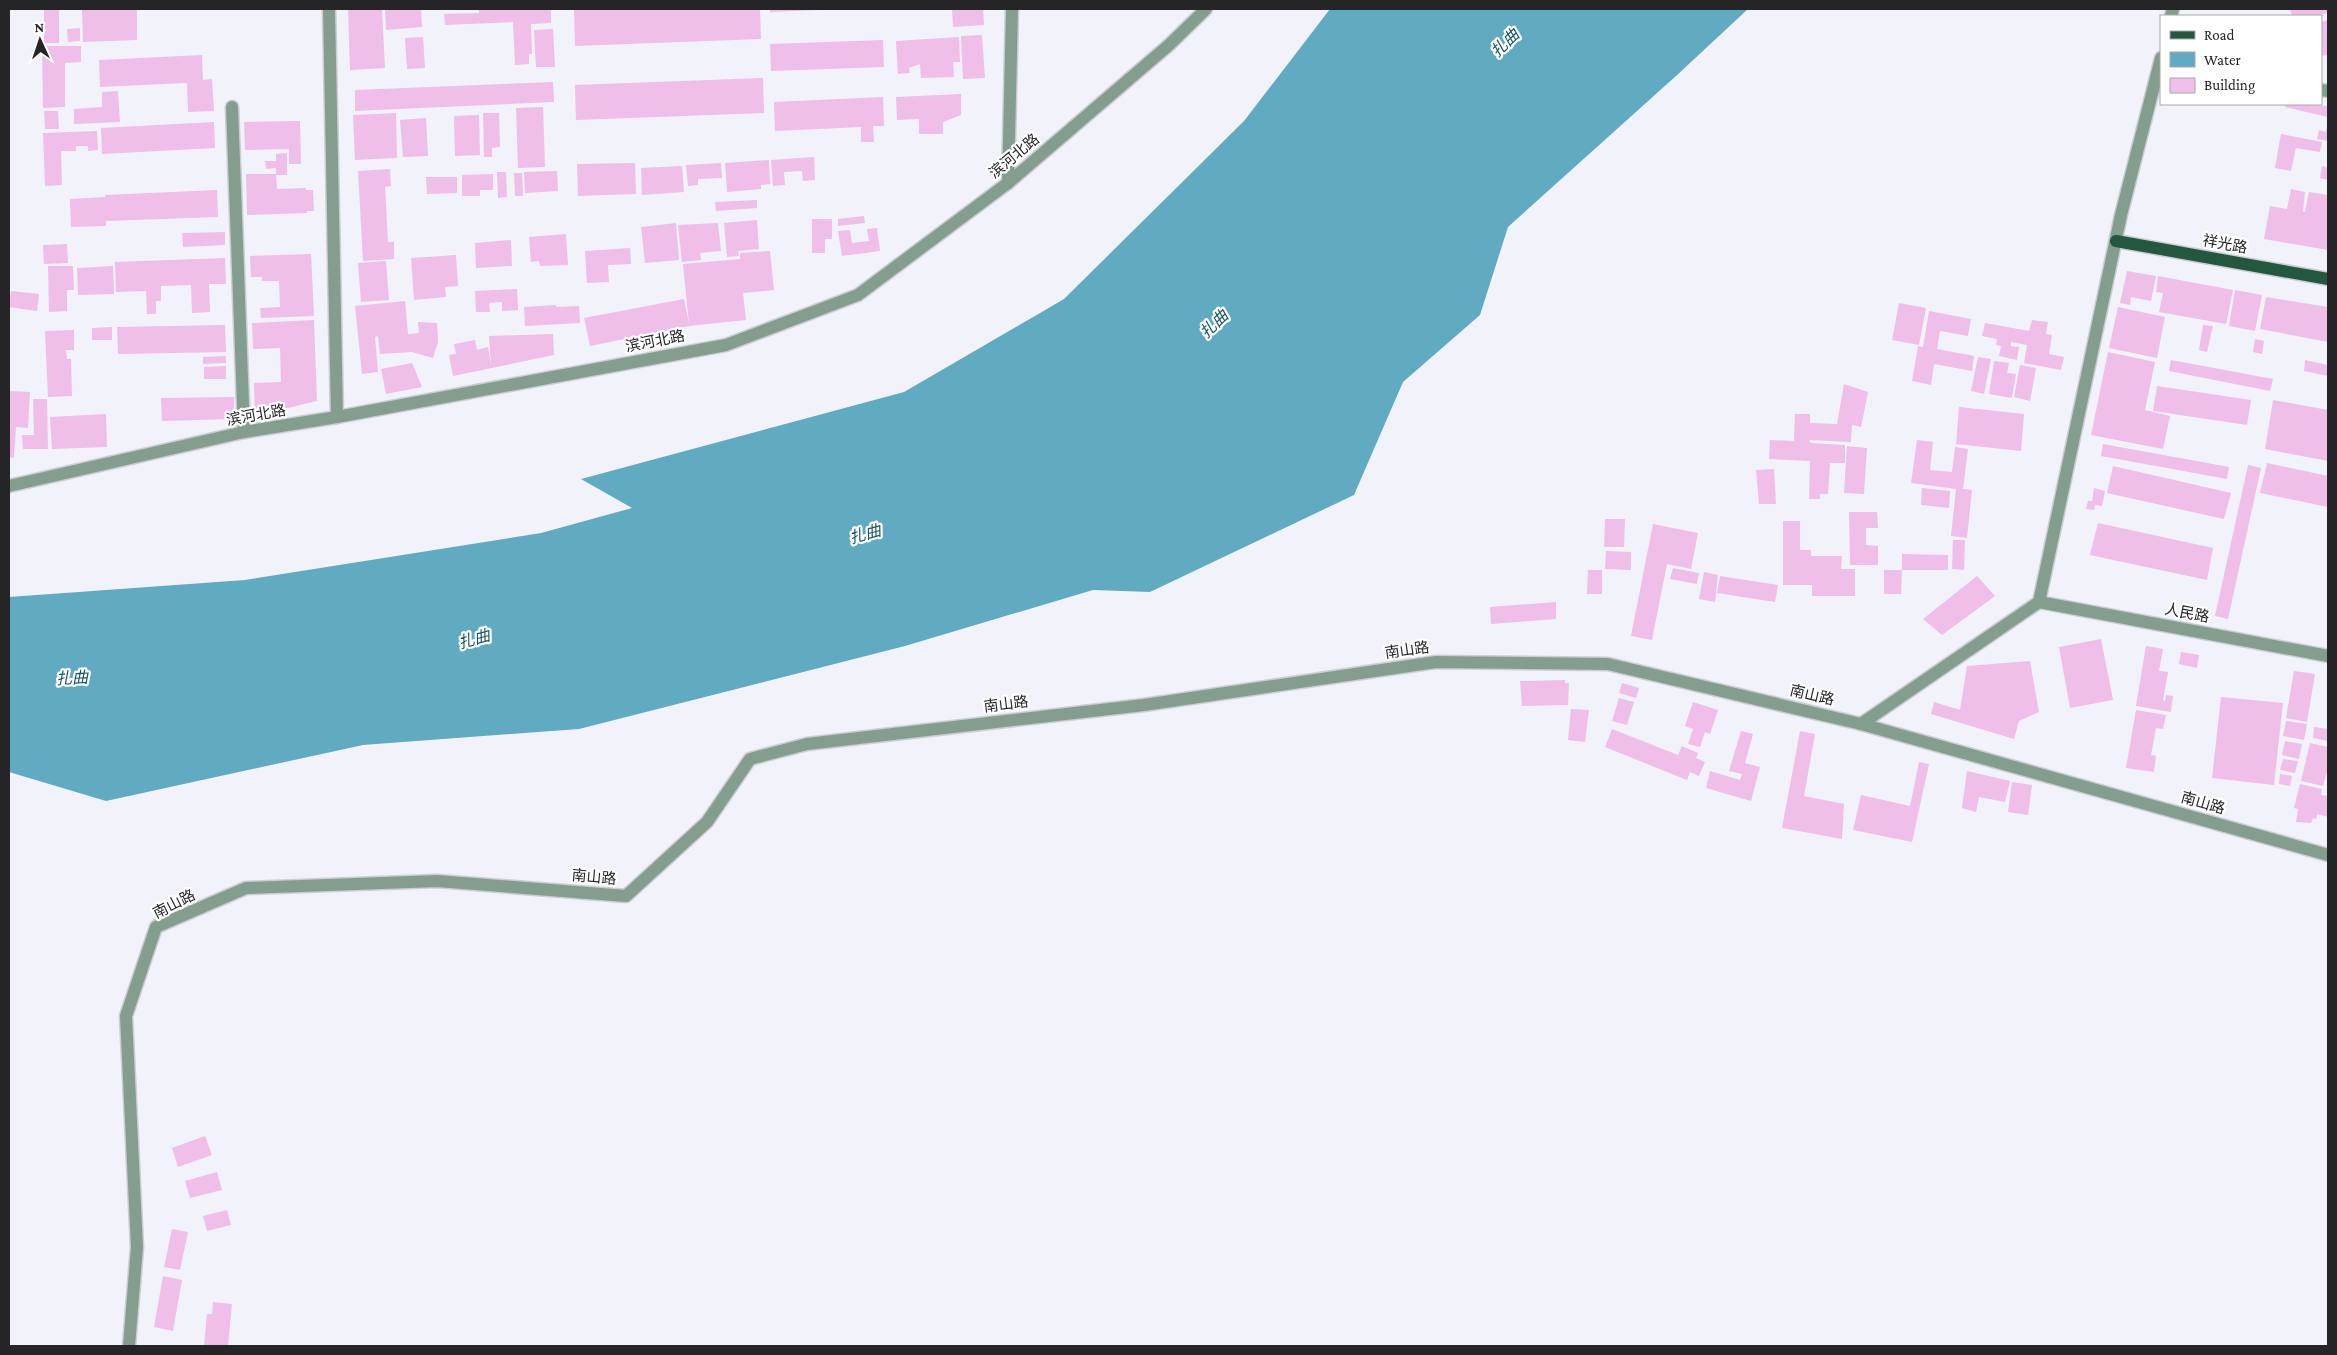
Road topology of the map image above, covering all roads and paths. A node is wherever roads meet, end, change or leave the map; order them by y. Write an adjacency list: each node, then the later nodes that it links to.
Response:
1 (329, 9): 9 (street)
2 (1012, 9): 6 (street)
3 (1206, 9): 6 (street, 滨河北路)
4 (2160, 60): 7 (street)
5 (232, 107): 10 (street)
6 (1008, 182): 9 (street, 滨河北路)
7 (2116, 241): 8 (main road, 祥光路); 12 (street)
8 (2328, 279)
9 (337, 417): 10 (street, 滨河北路)
10 (244, 432): 11 (street, 滨河北路)
11 (9, 486)
12 (2039, 602): 13 (street, 人民路); 14 (street)
13 (2328, 656)
14 (1861, 724): 15 (street, 南山路); 16 (street, 南山路)
15 (2328, 855)
16 (129, 1346)

